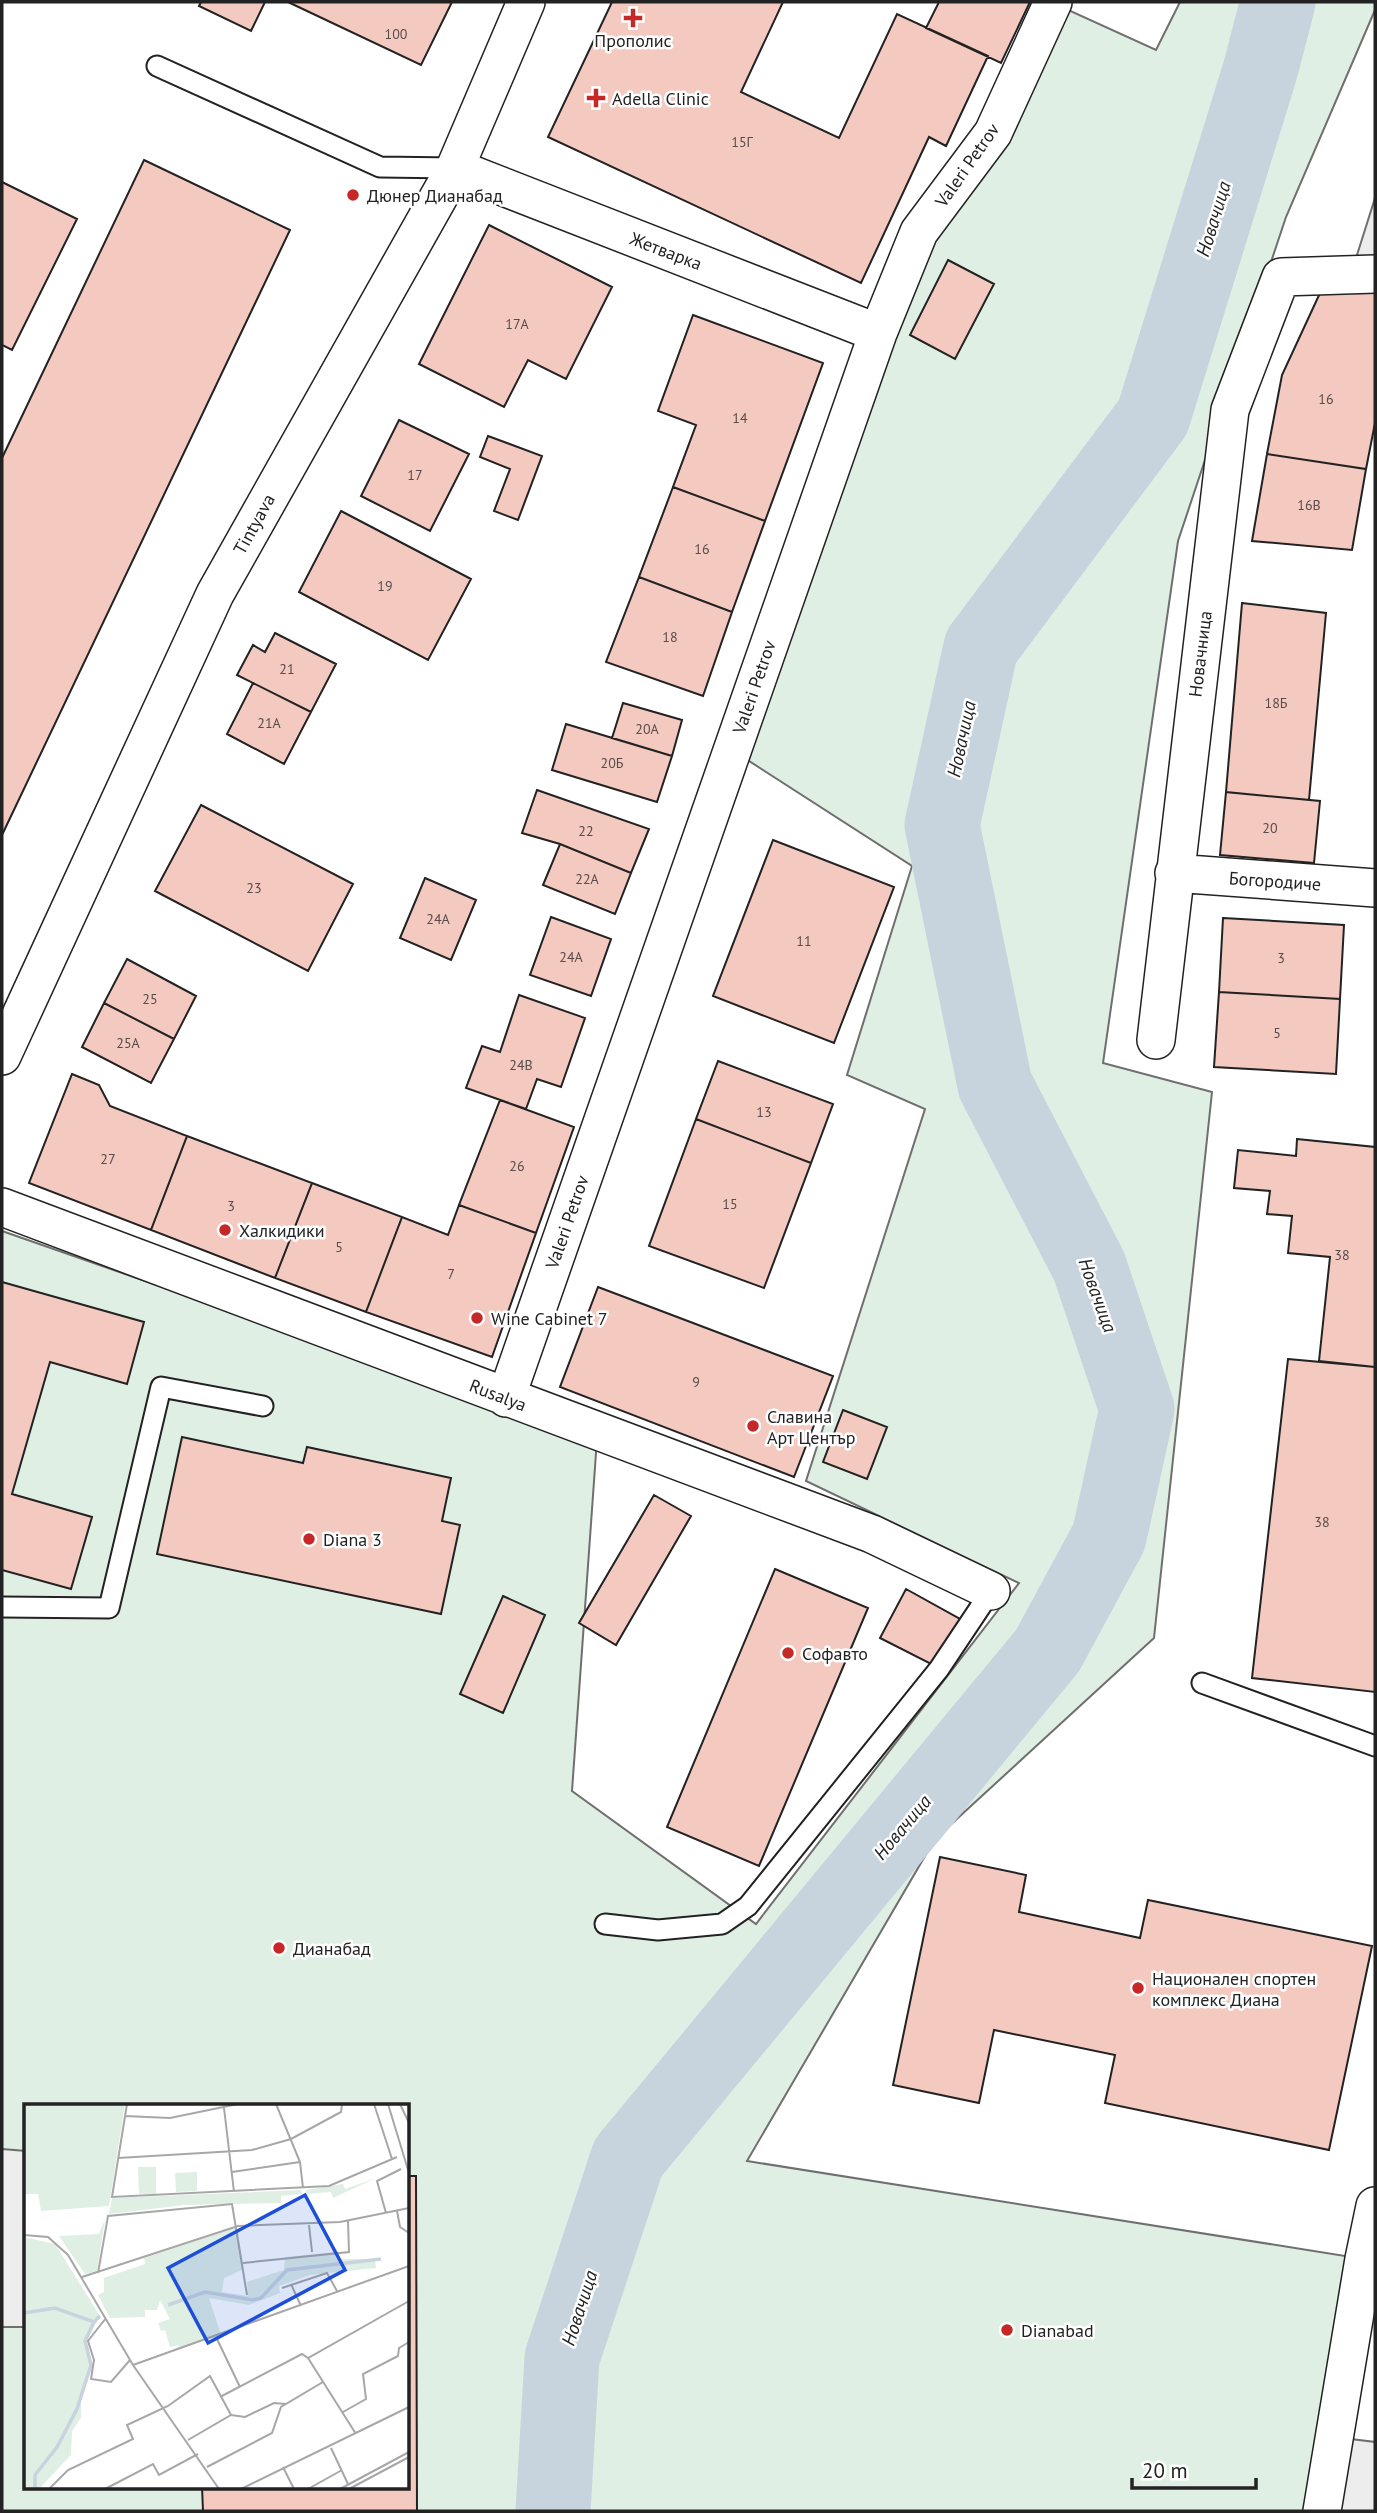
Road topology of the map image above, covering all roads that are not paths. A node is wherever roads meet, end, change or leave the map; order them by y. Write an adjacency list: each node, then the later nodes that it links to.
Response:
1 (526, 2): 4 (street, Tintyava)
2 (1053, 2): 6 (street, Valeri Petrov)
3 (156, 66): 4 (lane)
4 (454, 168): 6 (street, Жетварка); 10 (street, Tintyava)
5 (1375, 274): 7 (street, Новачница)
6 (878, 333): 12 (street, Valeri Petrov)
7 (1174, 873): 8 (street, Богородиче); 9 (street, Новачница)
8 (1375, 888)
9 (1156, 1040)
10 (2, 1056)
11 (2, 1207): 12 (street, Rusalya)
12 (506, 1398): 14 (street, Rusalya)
13 (262, 1406): 15 (lane)
14 (991, 1591): 18 (lane)
15 (2, 1606)
16 (1202, 1683): 17 (lane)
17 (1375, 1746)
18 (605, 1924)
19 (1375, 2206): 20 (street)
20 (1363, 2348): 21 (street)
21 (1322, 2511)

